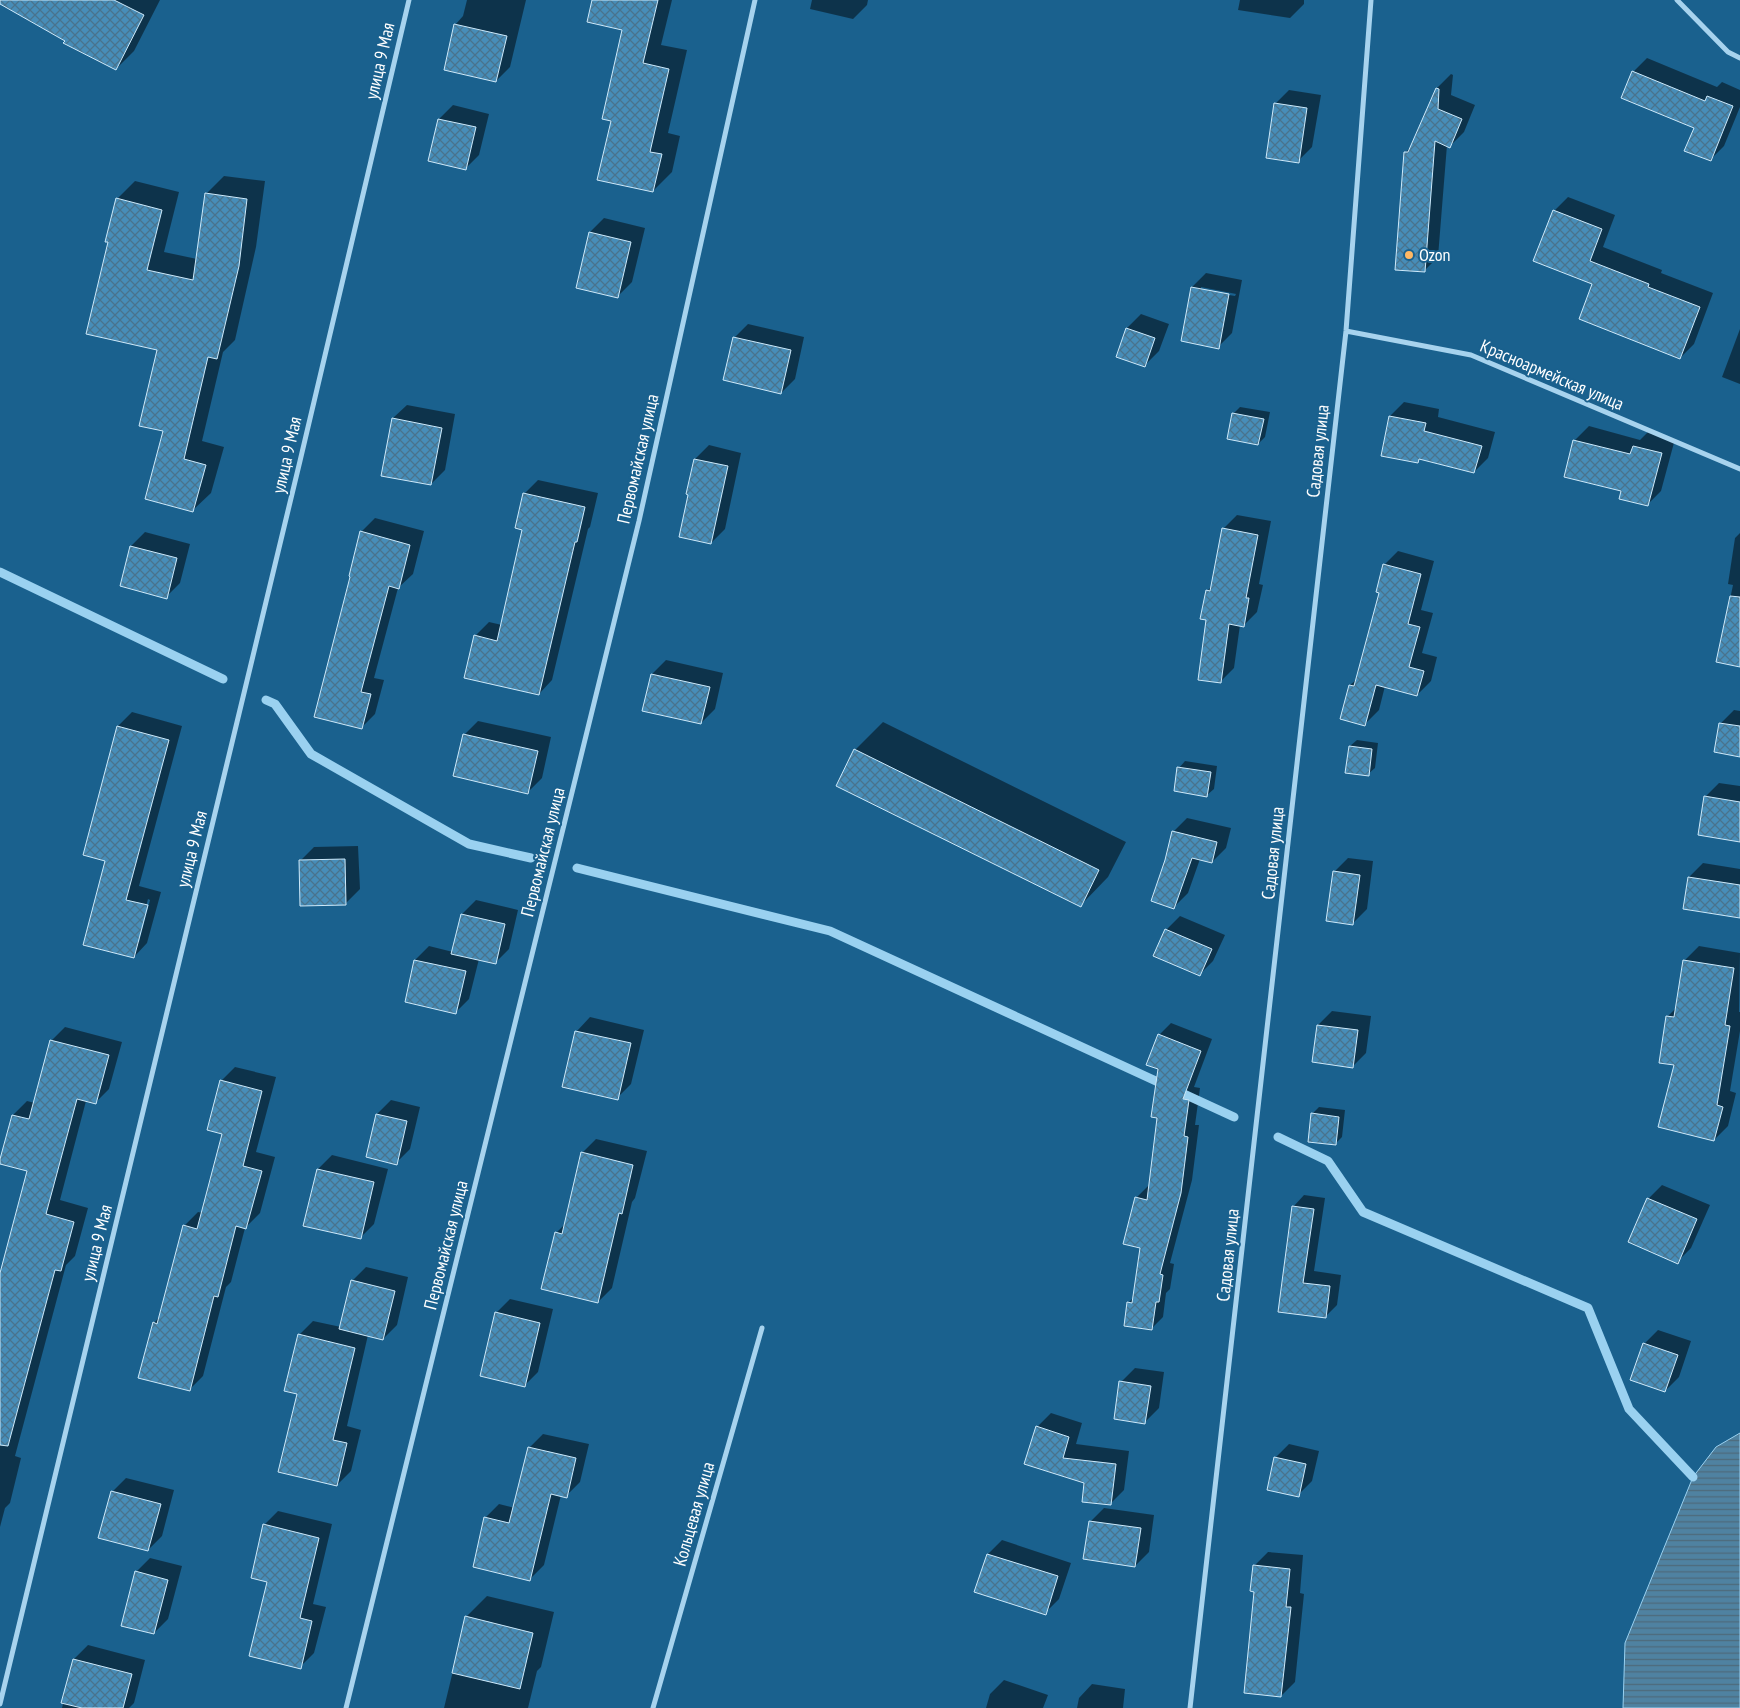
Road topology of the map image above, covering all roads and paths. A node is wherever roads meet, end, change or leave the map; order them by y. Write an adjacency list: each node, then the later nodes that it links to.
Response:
1 (409, 0): 9 (street, улица 9 Мая)
2 (756, 0): 10 (street, Первомайская улица)
3 (1371, 0): 6 (street, Садовая улица)
4 (1677, 0): 5 (street)
5 (1740, 58)
6 (1346, 331): 7 (street, Красноармейская улица); 12 (street, Садовая улица)
7 (1740, 469)
8 (762, 1328): 11 (street, Кольцевая улица)
9 (0, 1704)
10 (346, 1708)
11 (653, 1708)
12 (1190, 1708)

